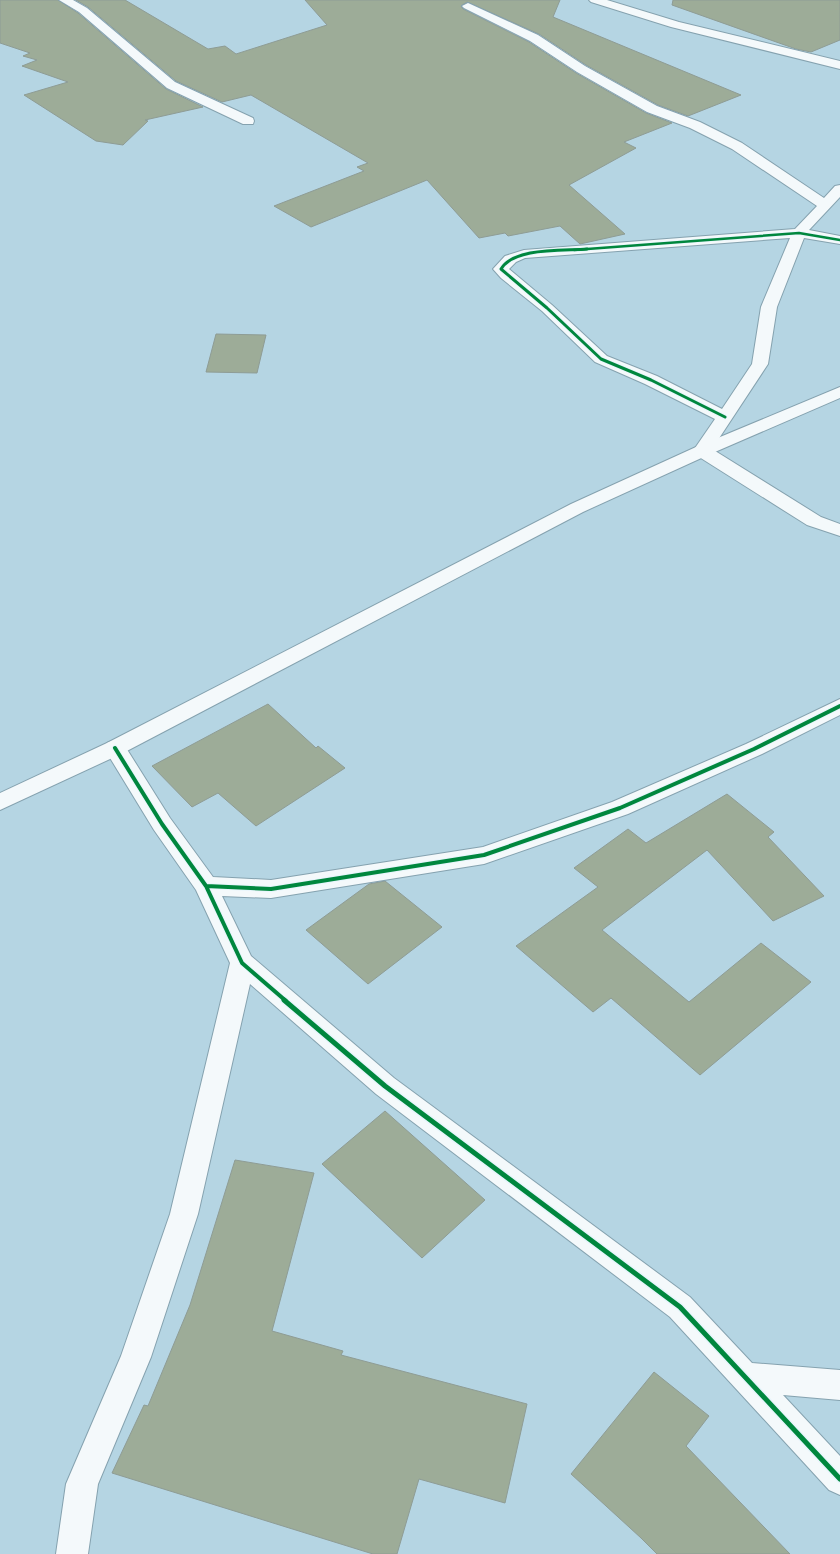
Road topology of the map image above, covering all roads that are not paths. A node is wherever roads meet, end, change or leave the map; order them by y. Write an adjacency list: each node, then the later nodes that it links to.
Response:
1 (65, 0): 5 (street)
2 (595, 0): 4 (street)
3 (468, 6): 7 (street)
4 (840, 65)
5 (248, 121)
6 (840, 189): 7 (street)
7 (825, 205): 8 (street)
8 (799, 233): 9 (street); 11 (street); 11 (street)
9 (840, 240)
10 (840, 392): 12 (street)
11 (725, 417): 12 (street)
12 (702, 451): 13 (street); 15 (street)
13 (840, 530)
14 (840, 706): 17 (street)
15 (115, 748): 16 (street); 17 (street)
16 (0, 802)
17 (206, 886): 18 (street)
18 (242, 963): 19 (street); 22 (street)
19 (745, 1377): 20 (street); 21 (street)
20 (840, 1385)
21 (840, 1479)
22 (72, 1554)

